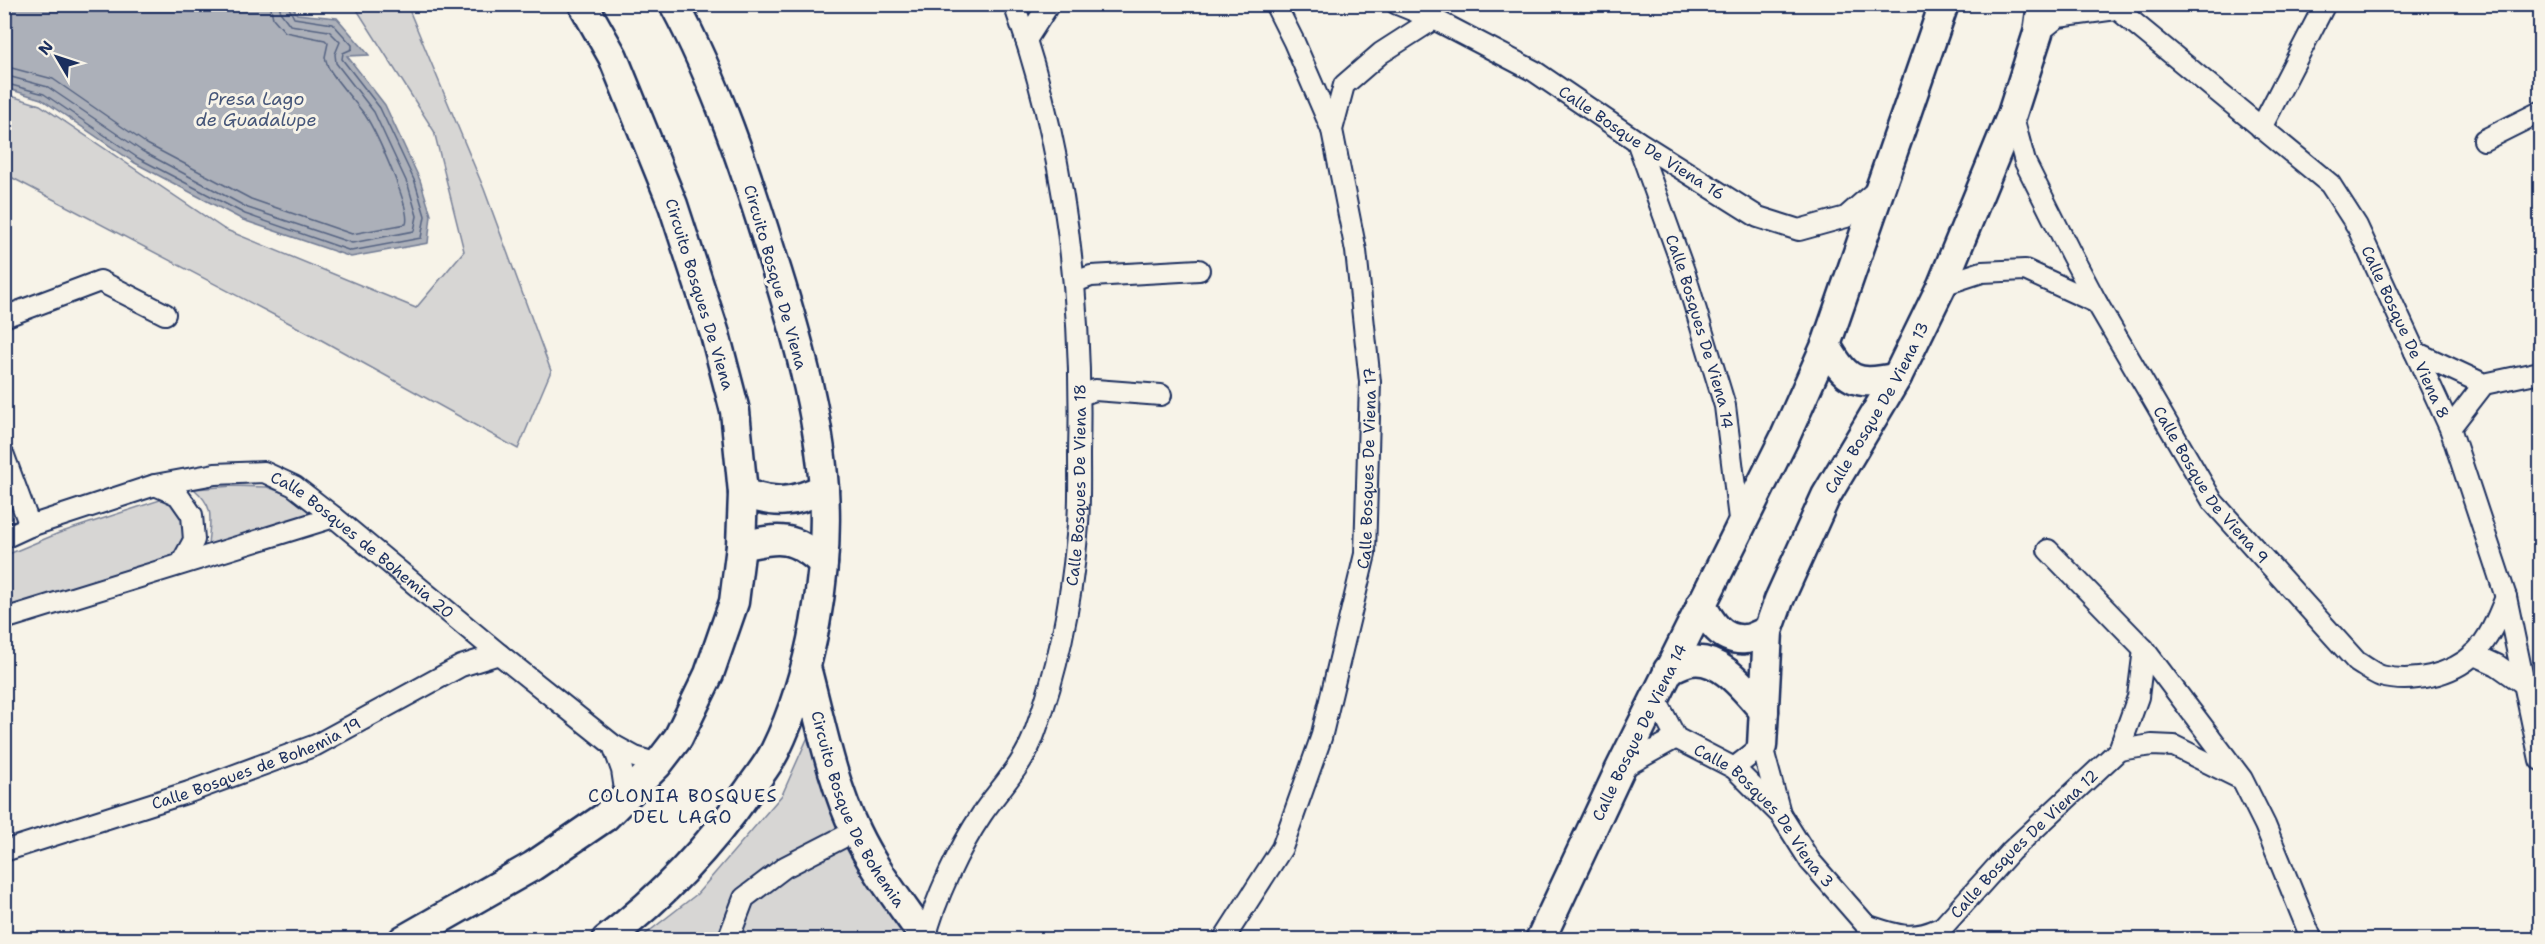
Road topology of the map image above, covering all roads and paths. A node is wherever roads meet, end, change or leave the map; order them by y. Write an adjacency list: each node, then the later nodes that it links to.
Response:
1 (583, 4): 38 (street, Circuito Bosques De Viena)
2 (674, 4): 37 (street, Circuito Bosque De Viena)
3 (1014, 4): 13 (street, Calle Bosques De Viena 18)
4 (1049, 4): 13 (street)
5 (1275, 4): 17 (street)
6 (1397, 4): 11 (street, Calle Bosque De Viena 16)
7 (1944, 4): 20 (street)
8 (2042, 4): 12 (street, Calle Bosque De Viena 13)
9 (2325, 4): 16 (street)
10 (2114, 7): 12 (street); 16 (street, Calle Bosque De Viena 8)
11 (1434, 19): 17 (street, Calle Bosques De Viena 17); 19 (street, Calle Bosque De Viena 16)
12 (2038, 33): 15 (street, Calle Bosque De Viena 13)
13 (1026, 40): 22 (street, Calle Bosques De Viena 18)
14 (2541, 112): 18 (street)
15 (2012, 114): 23 (street, Calle Bosque De Viena 13); 24 (street, Calle Bosque De Viena 9)
16 (2261, 128): 28 (street, Calle Bosque De Viena 8)
17 (1332, 130): 79 (street, Calle Bosques De Viena 17)
18 (2484, 140)
19 (1636, 141): 20 (street, Calle Bosque De Viena 16); 41 (street, Calle Bosques De Viena 14)
20 (1884, 182): 27 (street)
21 (1199, 270): 22 (street)
22 (1075, 282): 32 (street, Calle Bosques De Viena 18)
23 (1942, 285): 24 (street); 30 (street, Calle Bosque De Viena 13)
24 (2097, 303): 53 (street, Calle Bosque De Viena 9)
25 (165, 314): 26 (street)
26 (4, 316)
27 (1827, 345): 30 (street); 41 (street)
28 (2415, 352): 31 (street); 34 (street, Calle Bosque De Viena 8)
29 (2541, 372): 31 (street)
30 (1897, 377): 50 (street, Calle Bosque De Viena 13)
31 (2484, 384): 34 (street)
32 (1080, 395): 33 (street); 78 (street, Calle Bosques De Viena 18)
33 (1161, 395)
34 (2450, 428): 47 (street, Calle Bosque De Viena 8)
35 (4, 456): 40 (street)
36 (155, 485): 39 (street, Calle Bosques de Bohemia 20); 40 (street, Calle Bosques de Bohemia 20); 45 (street)
37 (824, 488): 38 (street); 46 (street, Circuito Bosque De Viena)
38 (743, 493): 43 (street, Circuito Bosques De Viena)
39 (334, 517): 45 (street); 52 (street, Calle Bosques de Bohemia 20)
40 (30, 526): 42 (street, Calle Bosques de Bohemia 20)
41 (1740, 527): 48 (street, Calle Bosque De Viena 14)
42 (4, 538)
43 (741, 546): 46 (street); 64 (street, Circuito Bosques De Viena)
44 (2048, 550): 51 (street)
45 (182, 562): 49 (street)
46 (823, 563): 55 (street, Circuito Bosque De Viena)
47 (2506, 597): 53 (street, Calle Bosque De Viena 9); 56 (street, Calle Bosque De Viena 8)
48 (1701, 604): 50 (street); 54 (street, Calle Bosque De Viena 14)
49 (4, 619)
50 (1768, 631): 58 (street, Calle Bosque De Viena 13)
51 (2144, 649): 62 (street, Calle Bosques De Viena 12); 67 (street)
52 (499, 654): 60 (street, Calle Bosques de Bohemia 20); 71 (street, Calle Bosques de Bohemia 19)
53 (2473, 654): 56 (street)
54 (1668, 670): 57 (street, Calle Bosque De Viena 14); 58 (street)
55 (807, 671): 70 (street, Circuito Bosque De Bohemia); 76 (street)
56 (2524, 684): 63 (street, Calle Bosque De Viena 8)
57 (1655, 698): 59 (street, Calle Bosques De Viena 3); 66 (street, Calle Bosque De Viena 14)
58 (1764, 711): 61 (street, Calle Bosque De Viena 13)
59 (1676, 738): 65 (street, Calle Bosques De Viena 3); 66 (street)
60 (613, 745): 64 (street, Calle Bosques de Bohemia 20); 68 (street)
61 (1762, 746): 65 (street); 69 (street, Calle Bosque De Viena 13)
62 (2119, 750): 67 (street); 73 (street, Calle Bosques De Viena 12)
63 (2541, 760)
64 (658, 764): 68 (street)
65 (1734, 768): 69 (street, Calle Bosques De Viena 3)
66 (1620, 769): 74 (street, Calle Bosque De Viena 14)
67 (2242, 779): 80 (street)
68 (626, 796): 75 (street)
69 (1781, 815): 72 (street, Calle Bosques De Viena 3)
70 (855, 831): 77 (street); 78 (street, Circuito Bosque De Bohemia)
71 (4, 851)
72 (1868, 932): 73 (street)
73 (1934, 934)
74 (1545, 937)
75 (403, 939)
76 (606, 939)
77 (728, 939)
78 (926, 939)
79 (1223, 939)
80 (2312, 939)

